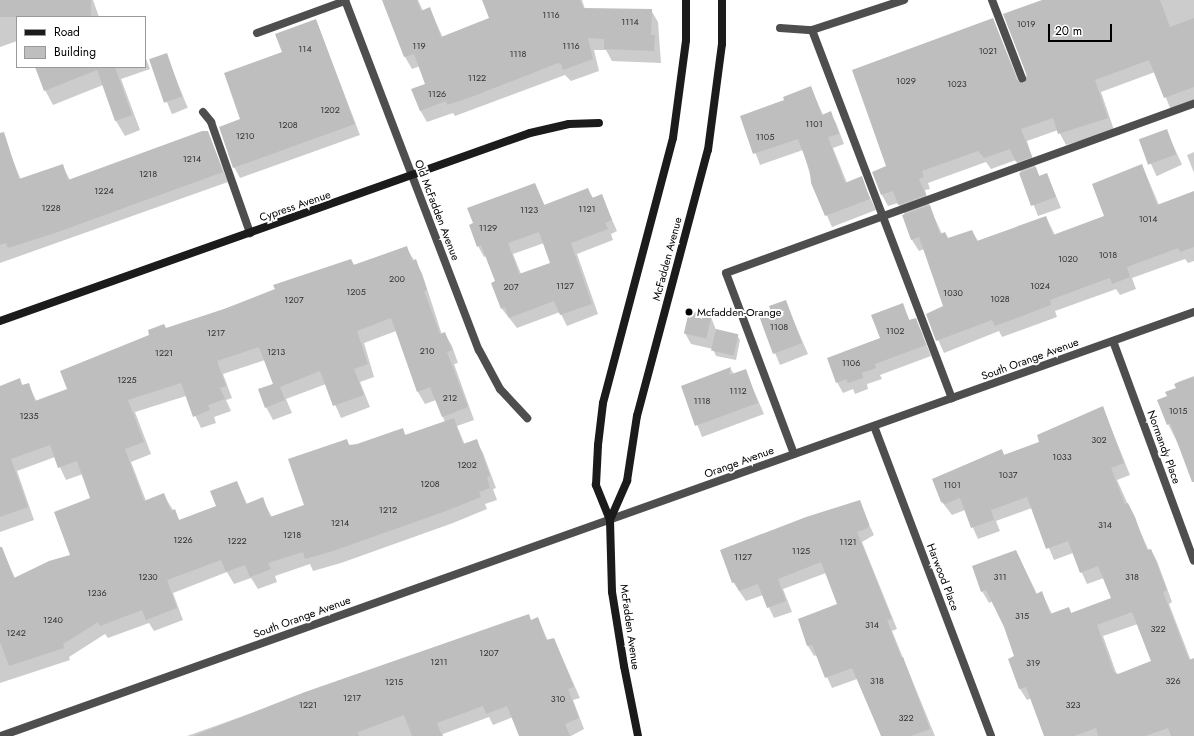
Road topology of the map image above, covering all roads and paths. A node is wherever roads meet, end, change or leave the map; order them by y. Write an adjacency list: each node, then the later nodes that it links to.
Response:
1 (345, 0): 8 (street); 13 (street, Old McFadden Avenue)
2 (686, 0): 23 (street, McFadden Avenue)
3 (722, 0): 23 (street, McFadden Avenue)
4 (904, 0): 7 (street)
5 (992, 0): 9 (street)
6 (780, 28): 7 (street)
7 (812, 30): 14 (street)
8 (257, 33)
9 (1022, 78)
10 (1194, 104): 14 (street)
11 (203, 112): 15 (street)
12 (600, 123): 13 (street, Cypress Avenue)
13 (412, 176): 15 (street, Cypress Avenue); 20 (street, Old McFadden Avenue)
14 (883, 216): 19 (street); 22 (street)
15 (250, 233): 17 (street, Cypress Avenue)
16 (1194, 312): 18 (street, South Orange Avenue)
17 (0, 321)
18 (1113, 341): 19 (street, South Orange Avenue); 24 (street, Normandy Place)
19 (952, 398): 21 (street, South Orange Avenue)
20 (528, 418)
21 (874, 426): 22 (street, Orange Avenue); 27 (street, Harwood Place)
22 (794, 454): 23 (street, Orange Avenue)
23 (610, 520): 25 (street, South Orange Avenue); 26 (street, McFadden Avenue)
24 (1194, 561)
25 (1, 736)
26 (638, 736)
27 (991, 736)

